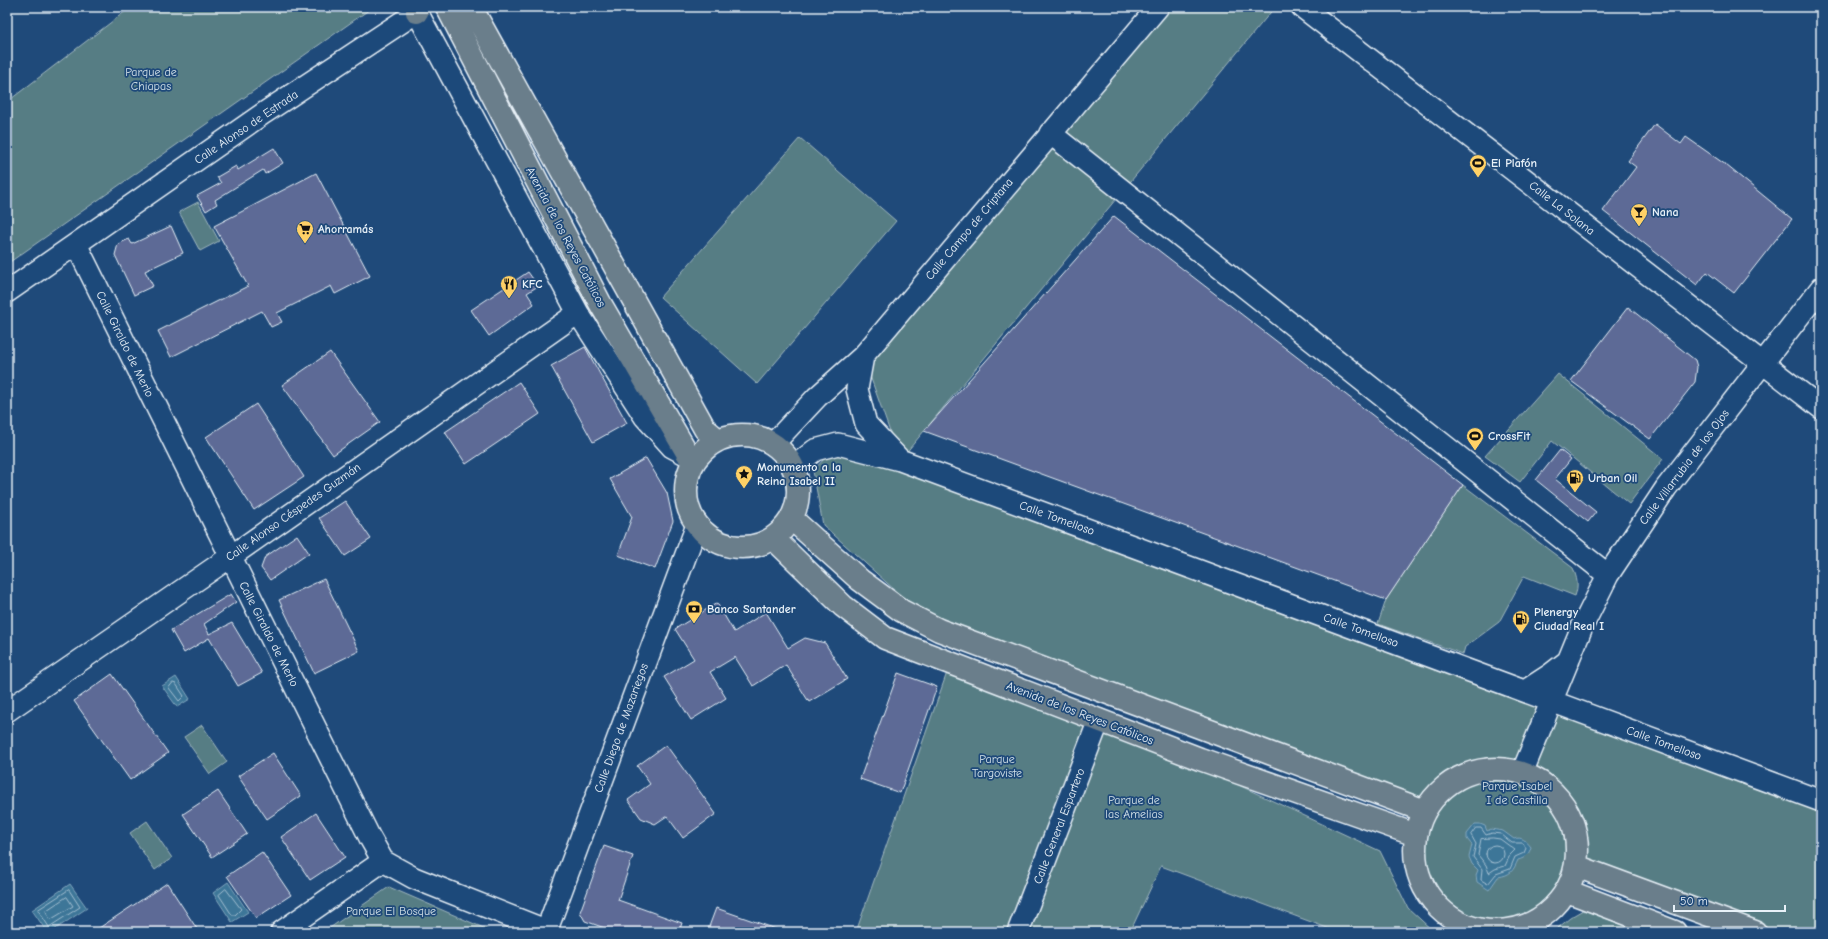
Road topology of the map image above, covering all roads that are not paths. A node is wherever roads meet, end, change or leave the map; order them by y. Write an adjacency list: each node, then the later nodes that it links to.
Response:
1 (447, 7): 16 (main road, Avenida de los Reyes Católicos)
2 (472, 7): 14 (main road)
3 (1158, 7): 6 (street, Calle Campo de Criptana)
4 (1302, 7): 12 (street, Calle La Solana)
5 (418, 10): 7 (street, Calle Alonso de Estrada); 10 (street)
6 (1050, 133): 11 (street, Calle Campo de Criptana); 23 (street)
7 (76, 244): 9 (street, Calle Alonso de Estrada); 22 (street, Calle Giraldo de Merlo)
8 (1821, 288): 12 (street, Calle Villarrubia de los Ojos)
9 (7, 292)
10 (578, 313): 16 (street); 22 (street, Calle Alonso Céspedes Guzmán)
11 (863, 356): 15 (street, Calle Campo de Criptana); 17 (street, Calle Tomelloso)
12 (1763, 363): 13 (street, Calle La Solana); 23 (street, Calle Villarrubia de los Ojos)
13 (1821, 408)
14 (718, 440): 15 (main road); 16 (main road)
15 (773, 444): 18 (main road)
16 (691, 460): 20 (main road)
17 (900, 460): 18 (street, Calle Tomelloso); 25 (street, Calle Tomelloso)
18 (794, 467): 19 (main road)
19 (792, 518): 21 (main road); 31 (main road)
20 (697, 525): 21 (main road); 37 (street, Calle Diego de Mazariegos)
21 (774, 539): 28 (main road, Avenida de los Reyes Católicos)
22 (230, 557): 27 (street, Calle Alonso Céspedes Guzmán); 33 (street, Calle Giraldo de Merlo)
23 (1608, 575): 24 (street, Calle Villarrubia de los Ojos)
24 (1570, 659): 25 (street, Calle Villarrubia de los Ojos); 26 (street, Calle Villarrubia de los Ojos)
25 (1525, 691): 26 (street, Calle Tomelloso)
26 (1553, 701): 29 (street, Calle Villarrubia de los Ojos); 30 (street, Calle Tomelloso)
27 (7, 711)
28 (1099, 720): 32 (main road, Avenida de los Reyes Católicos); 38 (street, Calle General Espartero)
29 (1522, 773): 31 (main road); 34 (main road)
30 (1821, 801)
31 (1425, 811): 32 (main road)
32 (1416, 835): 35 (main road)
33 (383, 861): 36 (street); 37 (street)
34 (1576, 866): 35 (main road); 40 (main road)
35 (1567, 891): 39 (main road)
36 (281, 932)
37 (547, 932)
38 (1018, 932)
39 (1675, 932)
40 (1755, 932)

